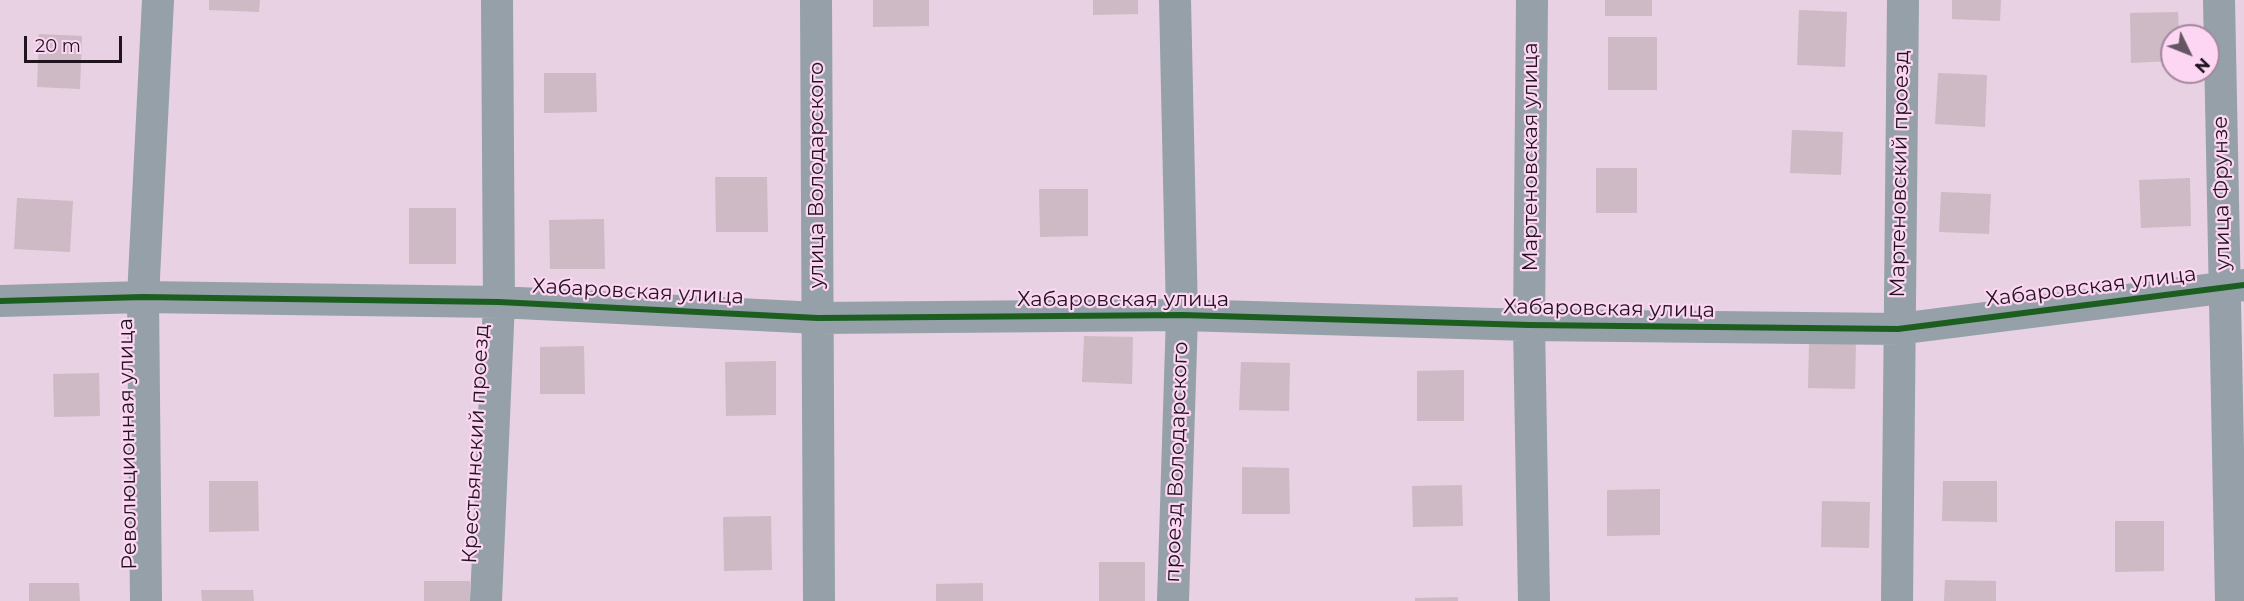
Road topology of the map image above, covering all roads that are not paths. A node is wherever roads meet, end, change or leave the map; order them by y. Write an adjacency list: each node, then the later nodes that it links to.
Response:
1 (158, 0): 9 (street, Революционная улица)
2 (497, 0): 11 (street, Крестьянский проезд)
3 (816, 0): 13 (street, улица Володарского)
4 (1174, 0): 12 (street, проезд Володарского)
5 (1532, 0): 14 (street, Мартеновская улица)
6 (1903, 0): 15 (street, Мартеновский проезд)
7 (2219, 0): 8 (street, улица Фрунзе)
8 (2234, 286): 15 (street, Хабаровская улица); 22 (street, улица Фрунзе)
9 (143, 297): 10 (street, Хабаровская улица); 11 (street, Хабаровская улица); 16 (street, Революционная улица)
10 (0, 301)
11 (499, 302): 13 (street, Хабаровская улица); 17 (street, Крестьянский проезд)
12 (1182, 315): 13 (street, Хабаровская улица); 14 (street, Хабаровская улица); 19 (street, проезд Володарского)
13 (818, 318): 18 (street, улица Володарского)
14 (1529, 325): 15 (street, Хабаровская улица); 20 (street, Мартеновская улица)
15 (1898, 328): 21 (street, Мартеновский проезд)
16 (146, 601)
17 (486, 601)
18 (819, 601)
19 (1173, 601)
20 (1534, 601)
21 (1897, 601)
22 (2231, 601)

